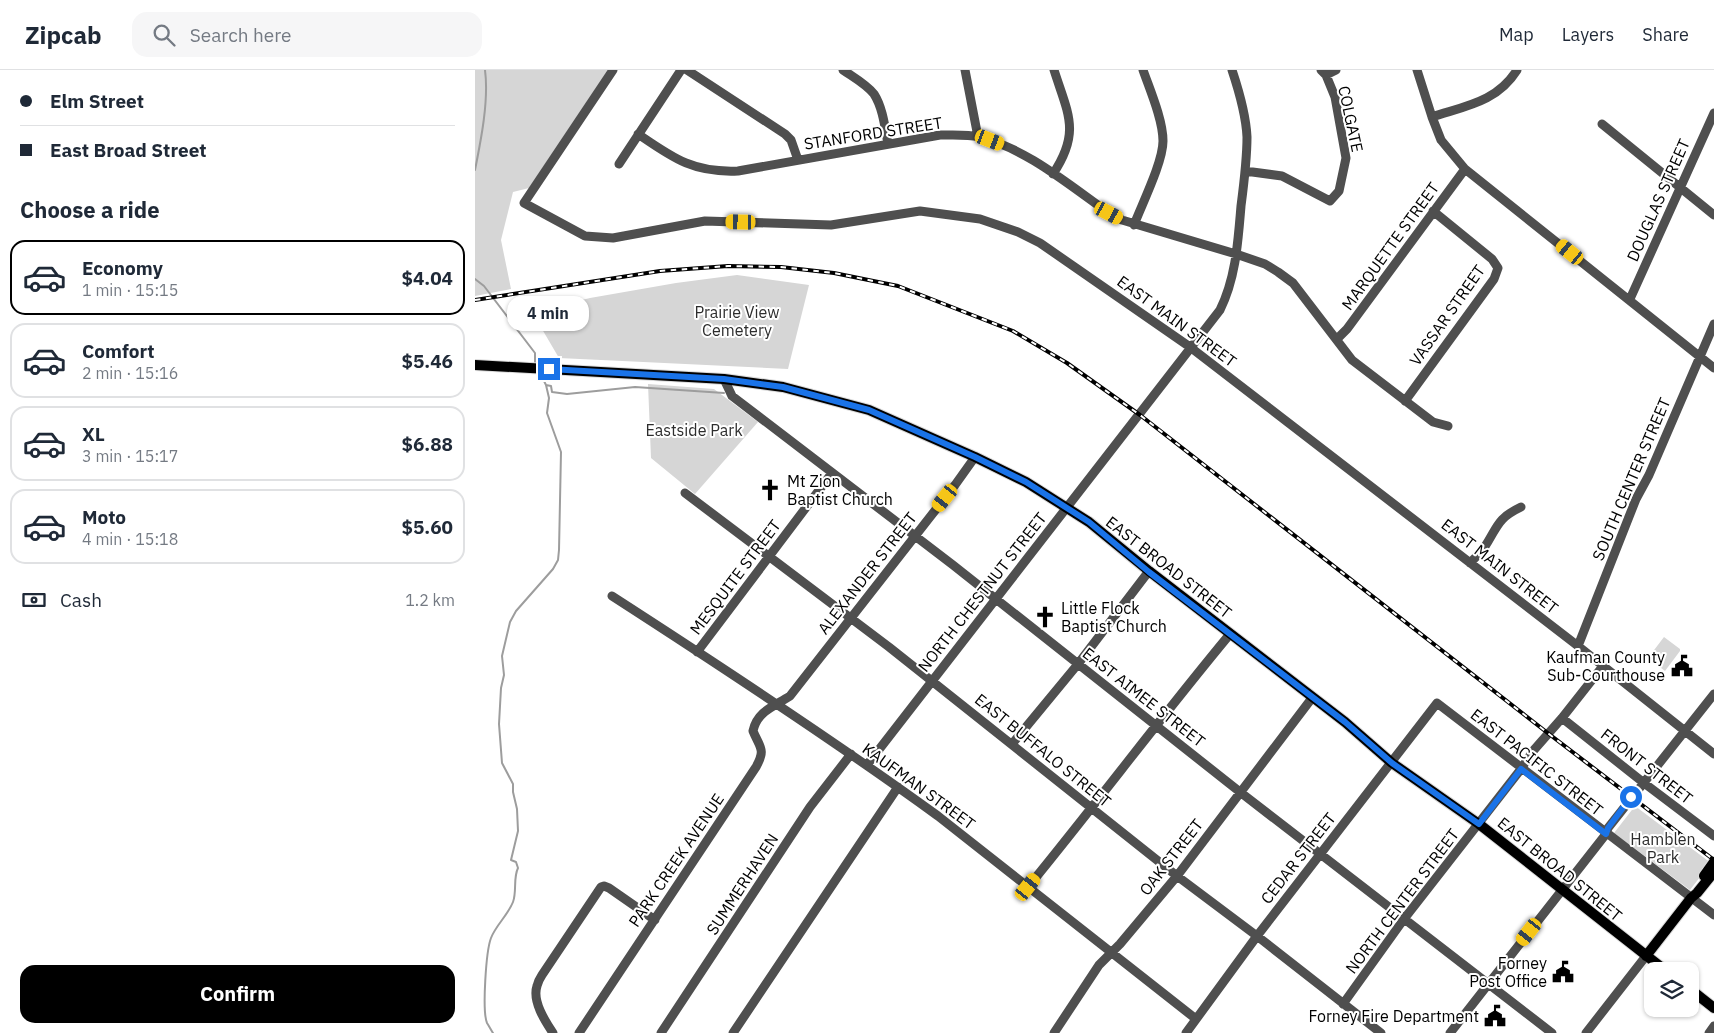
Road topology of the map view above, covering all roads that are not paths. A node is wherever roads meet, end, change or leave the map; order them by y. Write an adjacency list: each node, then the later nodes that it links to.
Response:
1 (613, 70): 32 (street, EAST MAIN STREET)
2 (681, 70): 16 (street)
3 (687, 70): 19 (street)
4 (843, 70): 18 (street)
5 (965, 70): 17 (street)
6 (1054, 70): 23 (street)
7 (1143, 70): 27 (street)
8 (1232, 70): 22 (street, NORTH CHESTNUT STREET)
9 (1336, 70): 12 (street)
10 (1417, 70): 14 (street)
11 (1517, 70): 14 (street)
12 (1323, 72): 22 (street, COLGATE)
13 (1714, 113): 24 (street, DOUGLAS STREET)
14 (1432, 118): 21 (street)
15 (1602, 124): 24 (street)
16 (638, 134): 19 (street, STANFORD STREET); 20 (street)
17 (978, 137): 18 (street, STANFORD STREET); 23 (street, STANFORD STREET)
18 (888, 144): 19 (street, STANFORD STREET)
19 (798, 160)
20 (619, 164)
21 (1465, 169): 25 (street, MARQUETTE STREET); 29 (street)
22 (1245, 170): 28 (street, NORTH CHESTNUT STREET)
23 (1053, 174): 27 (street, STANFORD STREET)
24 (1681, 188): 26 (street); 29 (street, DOUGLAS STREET)
25 (1433, 211): 31 (street, MARQUETTE STREET); 37 (street, VASSAR STREET)
26 (1714, 214)
27 (1134, 225): 28 (street, STANFORD STREET)
28 (1236, 254): 31 (street, STANFORD STREET); 32 (street, NORTH CHESTNUT STREET)
29 (1630, 299): 33 (street)
30 (1714, 324): 33 (street, SOUTH CENTER STREET)
31 (1337, 339): 37 (street, STANFORD STREET)
32 (1190, 347): 43 (street, NORTH CHESTNUT STREET); 46 (street, EAST MAIN STREET)
33 (1700, 357): 35 (street); 52 (street, SOUTH CENTER STREET)
34 (475, 365): 36 (main road, EAST BROAD STREET)
35 (1714, 368)
36 (724, 379): 39 (main road, EAST BROAD STREET); 40 (street, EAST AIMEE STREET)
37 (1405, 401): 38 (street, STANFORD STREET)
38 (1449, 426)
39 (975, 457): 43 (main road, EAST BROAD STREET); 44 (street, ALEXANDER STREET)
40 (832, 473): 44 (street, EAST AIMEE STREET); 45 (street, MESQUITE STREET)
41 (685, 493): 45 (street, EAST BUFFALO STREET)
42 (1521, 507): 46 (street)
43 (1068, 508): 47 (main road, EAST BROAD STREET); 49 (street, NORTH CHESTNUT STREET)
44 (915, 536): 49 (street, EAST AIMEE STREET); 50 (street, ALEXANDER STREET)
45 (768, 556): 50 (street, EAST BUFFALO STREET); 53 (street, MESQUITE STREET)
46 (1471, 563): 52 (street, EAST MAIN STREET)
47 (1149, 572): 51 (main road, EAST BROAD STREET); 54 (street)
48 (612, 596): 53 (street, KAUFMAN STREET)
49 (996, 599): 54 (street, EAST AIMEE STREET); 56 (street, NORTH CHESTNUT STREET)
50 (851, 618): 56 (street, EAST BUFFALO STREET); 60 (street, ALEXANDER STREET)
51 (1230, 634): 58 (main road, EAST BROAD STREET); 62 (street)
52 (1578, 646): 55 (street, EAST MAIN STREET)
53 (697, 652): 60 (street, KAUFMAN STREET)
54 (1078, 664): 62 (street, EAST AIMEE STREET); 64 (street)
55 (1603, 666): 61 (street); 63 (street, EAST MAIN STREET)
56 (931, 681): 64 (street, EAST BUFFALO STREET); 68 (street, NORTH CHESTNUT STREET)
57 (1714, 694): 63 (street)
58 (1312, 698): 67 (main road, EAST BROAD STREET); 72 (street, OAK STREET)
59 (1437, 703): 67 (street, CEDAR STREET); 69 (street, EAST PACIFIC STREET)
60 (777, 704): 65 (street, KAUFMAN STREET); 86 (street, PARK CREEK AVENUE)
61 (1562, 718): 69 (street, NORTH CENTER STREET); 70 (street, FRONT STREET)
62 (1155, 725): 72 (street, EAST AIMEE STREET); 73 (street)
63 (1686, 731): 66 (street, EAST MAIN STREET); 70 (street)
64 (1012, 744): 73 (street, EAST BUFFALO STREET)
65 (851, 754): 68 (street, KAUFMAN STREET); 99 (street, SUMMERHAVEN)
66 (1714, 754)
67 (1392, 763): 74 (main road, EAST BROAD STREET); 77 (street, CEDAR STREET)
68 (867, 765): 71 (street, KAUFMAN STREET)
69 (1521, 769): 74 (street, NORTH CENTER STREET); 75 (street, EAST PACIFIC STREET)
70 (1644, 783): 75 (street); 76 (street, FRONT STREET)
71 (898, 787): 81 (street, KAUFMAN STREET); 100 (street)
72 (1240, 792): 77 (street, EAST AIMEE STREET); 80 (street, OAK STREET)
73 (1092, 809): 80 (street, EAST BUFFALO STREET); 81 (street)
74 (1479, 824): 82 (main road, EAST BROAD STREET); 85 (street, NORTH CENTER STREET)
75 (1606, 834): 82 (street); 83 (street, EAST PACIFIC STREET)
76 (1714, 836)
77 (1319, 854): 85 (street, EAST AIMEE STREET); 87 (street, CEDAR STREET)
78 (1714, 862): 83 (main road)
79 (1714, 872): 83 (main road)
80 (1177, 876): 87 (street, EAST BUFFALO STREET); 88 (street, OAK STREET)
81 (1028, 887): 88 (street, KAUFMAN STREET)
82 (1562, 890): 89 (main road, EAST BROAD STREET); 91 (street)
83 (1691, 898): 84 (street, EAST PACIFIC STREET); 89 (main road)
84 (1714, 915)
85 (1404, 919): 91 (street, EAST AIMEE STREET); 93 (street, NORTH CENTER STREET)
86 (655, 920): 97 (street); 98 (street, PARK CREEK AVENUE)
87 (1257, 936): 93 (street, EAST BUFFALO STREET); 95 (street, CEDAR STREET)
88 (1112, 953): 95 (street, KAUFMAN STREET); 101 (street, OAK STREET)
89 (1646, 956): 90 (main road, EAST BROAD STREET); 106 (street)
90 (1654, 962)
91 (1488, 983): 104 (street); 105 (street, EAST AIMEE STREET)
92 (1699, 996): 94 (main road)
93 (1343, 1004): 103 (street, EAST BUFFALO STREET)
94 (1714, 1008)
95 (1195, 1019): 102 (street, CEDAR STREET)
96 (1714, 1026): 107 (street)
97 (553, 1033)
98 (579, 1033)
99 (661, 1033)
100 (733, 1033)
101 (1054, 1033)
102 (1186, 1033)
103 (1381, 1033)
104 (1450, 1033)
105 (1552, 1033)
106 (1586, 1033)
107 (1709, 1033)

